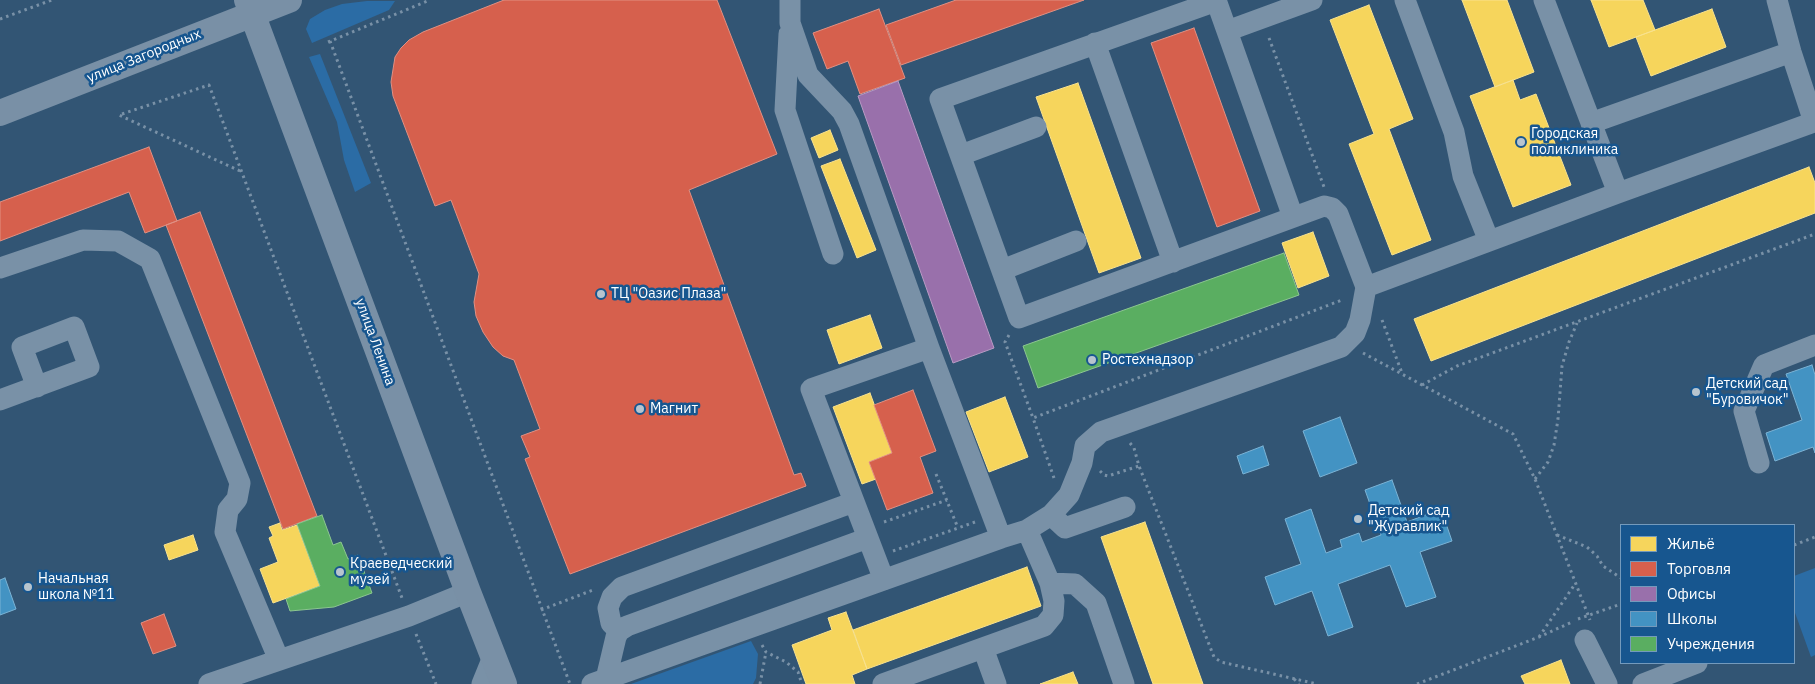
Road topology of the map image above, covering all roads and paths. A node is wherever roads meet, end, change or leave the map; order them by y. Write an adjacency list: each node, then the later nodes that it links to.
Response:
1 (52, 0): 12 (path)
2 (289, 0): 10 (main road, улица Загородных)
3 (430, 0): 70 (path)
4 (790, 0): 13 (lane)
5 (1216, 0): 14 (lane); 15 (lane)
6 (1312, 0): 11 (lane)
7 (1405, 0): 28 (lane)
8 (1544, 0): 18 (lane)
9 (1777, 0): 16 (lane)
10 (250, 7): 17 (main road, улица Загородных); 68 (main road, улица Ленина)
11 (1262, 18): 14 (lane); 24 (path)
12 (0, 19)
13 (790, 23): 29 (lane); 37 (lane)
14 (1227, 31): 25 (lane)
15 (1095, 44): 21 (lane); 30 (lane)
16 (1791, 52): 18 (lane); 19 (lane)
17 (0, 113)
18 (1591, 123): 23 (lane)
19 (1814, 123): 23 (lane)
20 (1036, 127): 21 (lane)
21 (961, 155): 32 (lane)
22 (240, 170): 22 (path); 72 (path)
23 (1618, 193): 28 (lane)
24 (1332, 208): 25 (lane); 33 (lane)
25 (1294, 217): 30 (lane)
26 (1815, 234): 35 (path)
27 (1076, 241): 32 (lane)
28 (1489, 241): 33 (lane)
29 (833, 254)
30 (1173, 262): 34 (lane)
31 (0, 268): 79 (lane)
32 (1002, 270): 34 (lane)
33 (1366, 287): 39 (path); 53 (lane)
34 (1019, 318): 43 (path)
35 (1577, 323): 41 (path); 49 (path)
36 (1815, 345): 45 (lane)
37 (929, 348): 51 (lane); 54 (lane)
38 (1358, 350): 39 (path)
39 (1402, 373): 41 (path)
40 (37, 386): 42 (lane)
41 (1422, 386): 49 (path)
42 (0, 400)
43 (1033, 418)
44 (1124, 439): 47 (path)
45 (1759, 463)
46 (1096, 464): 47 (path)
47 (1139, 466): 81 (path)
48 (936, 474): 50 (path)
49 (1535, 479): 58 (path)
50 (947, 500): 55 (path); 57 (path)
51 (854, 502): 57 (lane); 73 (lane)
52 (1126, 507): 53 (lane)
53 (1051, 515): 56 (lane)
54 (993, 516): 55 (path); 60 (lane)
55 (958, 528): 62 (path)
56 (1027, 530): 60 (lane); 65 (lane)
57 (866, 533): 64 (lane); 73 (lane)
58 (1556, 535): 63 (path); 66 (path)
59 (1815, 537): 61 (path)
60 (1002, 538): 64 (lane)
61 (1795, 545)
62 (892, 552)
63 (1620, 577)
64 (884, 580): 82 (lane)
65 (1050, 583): 76 (lane); 91 (lane)
66 (1575, 584): 71 (path); 75 (path)
67 (596, 589): 70 (path)
68 (468, 592): 72 (lane); 78 (main road, улица Ленина)
69 (1620, 604): 71 (path)
70 (541, 610): 87 (path)
71 (1587, 615): 74 (path); 75 (path)
72 (409, 616): 79 (lane); 84 (path)
73 (619, 631): 82 (lane)
74 (1588, 632): 95 (lane)
75 (1539, 637): 94 (path)
76 (983, 648): 89 (lane); 90 (lane)
77 (766, 652): 88 (path)
78 (493, 657): 85 (lane); 86 (main road, улица Ленина)
79 (279, 660): 83 (lane)
80 (1694, 664): 96 (lane)
81 (1294, 679): 92 (path); 93 (path)
82 (599, 681)
83 (209, 684)
84 (436, 684)
85 (482, 684)
86 (504, 684)
87 (570, 684)
88 (760, 684)
89 (883, 684)
90 (996, 684)
91 (1124, 684)
92 (1299, 684)
93 (1317, 684)
94 (1417, 684)
95 (1607, 684)
96 (1643, 684)

